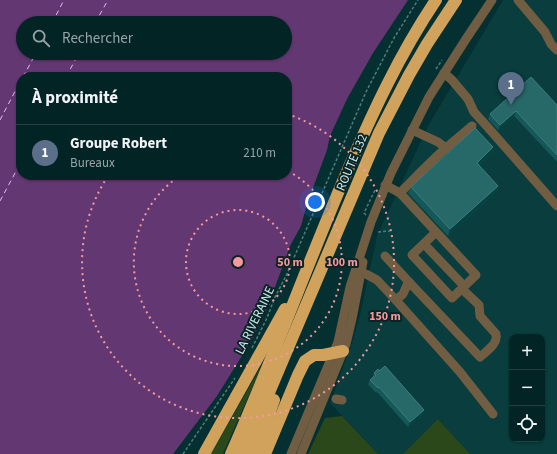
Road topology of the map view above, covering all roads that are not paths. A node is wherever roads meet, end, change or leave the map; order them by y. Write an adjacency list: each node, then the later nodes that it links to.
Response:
1 (436, 0): 18 (highway, ROUTE 132)
2 (456, 0): 16 (highway, ROUTE 132)
3 (492, 0): 6 (street)
4 (518, 0): 5 (street)
5 (557, 50)
6 (444, 73): 8 (street); 12 (street)
7 (472, 126): 9 (street)
8 (412, 130): 9 (street); 10 (street)
9 (446, 148): 11 (street)
10 (385, 185): 11 (street); 17 (street)
11 (400, 193): 13 (street)
12 (557, 206)
13 (436, 232): 14 (street); 20 (street)
14 (424, 244): 20 (street); 20 (street)
15 (385, 256): 19 (street)
16 (325, 260): 28 (highway, ROUTE 132); 29 (highway)
17 (358, 271): 21 (street); 22 (street)
18 (303, 277): 26 (highway); 27 (highway, ROUTE 132)
19 (409, 282): 20 (street); 21 (street)
20 (463, 288)
21 (396, 300): 25 (street)
22 (335, 351): 23 (street); 23 (street); 30 (highway)
23 (322, 390): 24 (street)
24 (317, 403): 31 (street); 32 (street)
25 (492, 414)
26 (204, 454)
27 (231, 454)
28 (243, 454)
29 (255, 454)
30 (265, 454)
31 (291, 454)
32 (301, 454)

